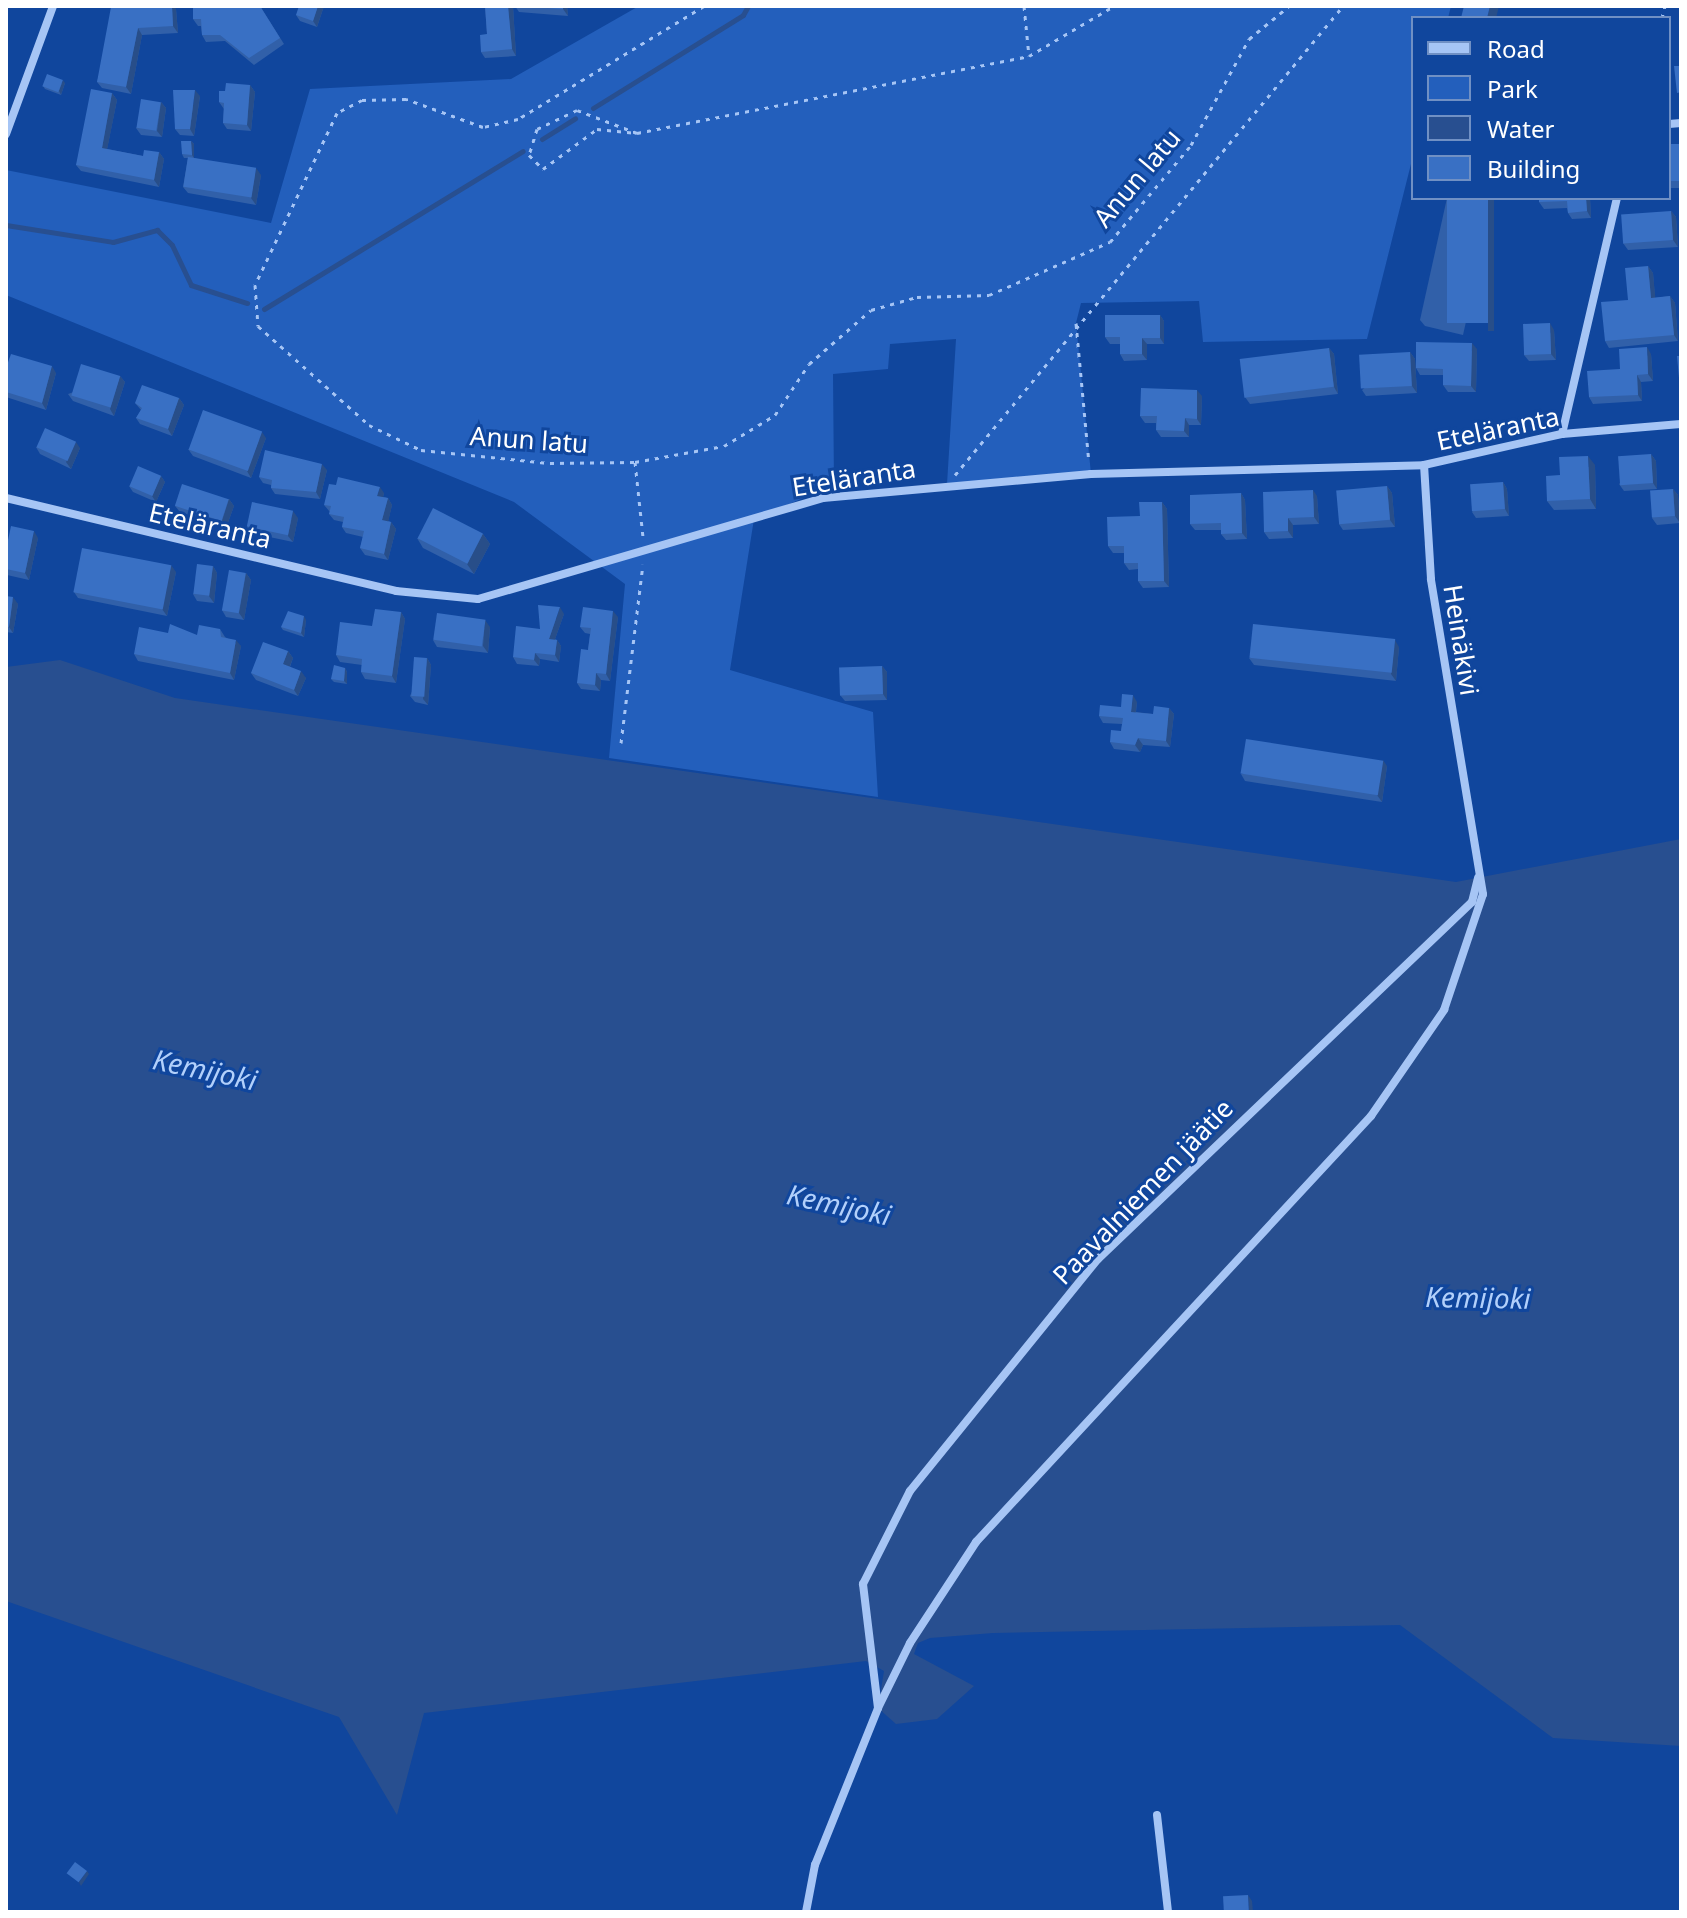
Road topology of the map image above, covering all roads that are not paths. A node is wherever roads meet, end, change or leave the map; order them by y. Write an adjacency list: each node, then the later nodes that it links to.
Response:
1 (53, 6): 2 (street)
2 (6, 134)
3 (1617, 200): 5 (street)
4 (1681, 424): 5 (street, Eteläranta)
5 (1562, 434): 6 (street, Eteläranta)
6 (1424, 465): 7 (street, Eteläranta); 8 (street, Heinäkivi)
7 (6, 498)
8 (1469, 820): 9 (street, Paavalniemen jäätie)
9 (1478, 877): 10 (street, Paavalniemen jäätie); 10 (street, Paavalniemen jäätie)
10 (878, 1708): 12 (street, Paavalniemen jäätie)
11 (1157, 1815): 13 (street)
12 (806, 1912)
13 (1168, 1912)

